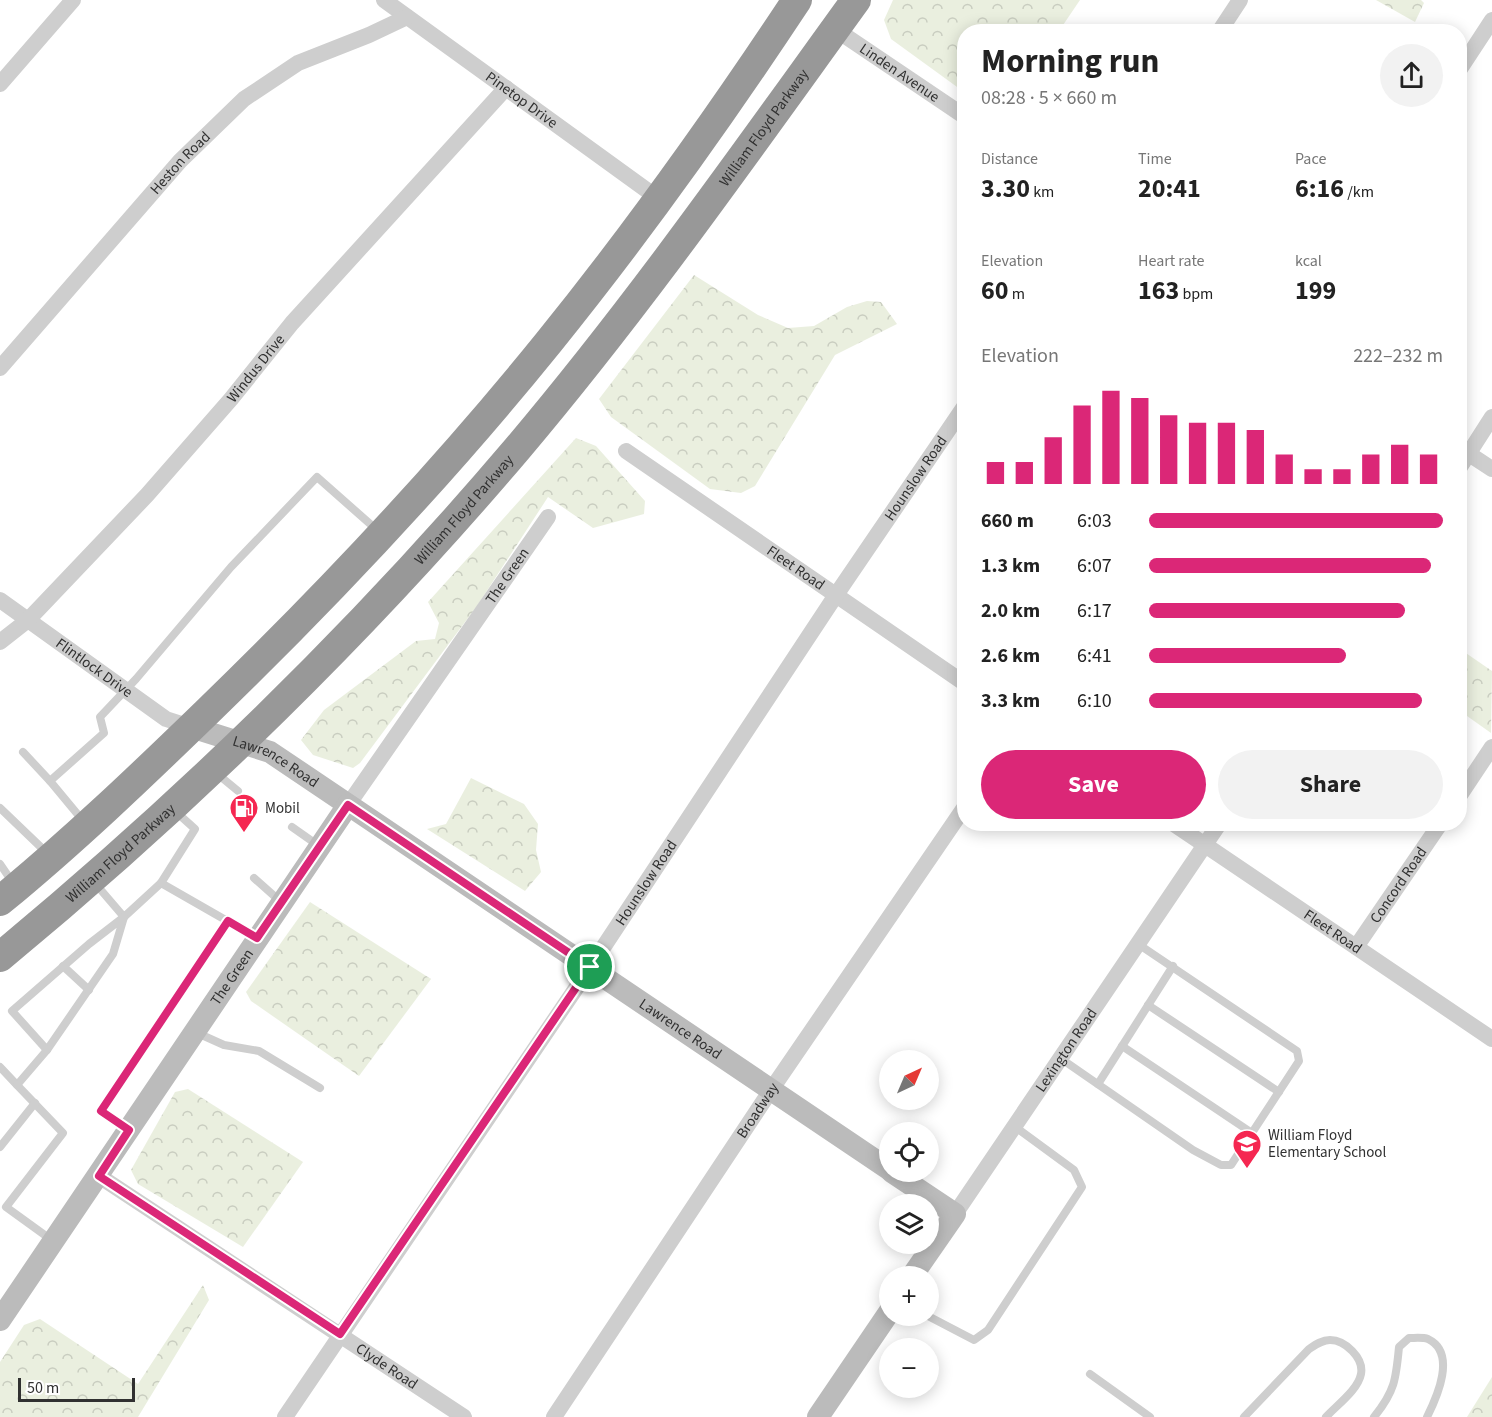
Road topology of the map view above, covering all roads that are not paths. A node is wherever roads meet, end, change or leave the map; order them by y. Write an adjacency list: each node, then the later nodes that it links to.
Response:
1 (73, 0): 11 (street)
2 (384, 0): 6 (street, Pinetop Drive)
3 (797, 0): 14 (highway)
4 (856, 0): 9 (highway, William Floyd Parkway)
5 (1240, 0): 8 (street)
6 (404, 9): 12 (street, Pinetop Drive); 15 (street, Heston Road)
7 (1492, 20): 10 (street)
8 (1224, 24)
9 (835, 29): 13 (street, Linden Avenue); 31 (highway, William Floyd Parkway)
10 (1467, 58)
11 (0, 84)
12 (506, 88): 14 (street, Pinetop Drive); 26 (street, Windus Drive)
13 (957, 111)
14 (659, 198): 23 (highway)
15 (0, 368)
16 (957, 417): 24 (street, Hounslow Road)
17 (1492, 417): 19 (street)
18 (626, 451): 24 (street, Fleet Road)
19 (1467, 451)
20 (1467, 458): 21 (street)
21 (1492, 469)
22 (548, 518): 38 (street, The Green)
23 (382, 534): 29 (lane); 30 (highway)
24 (836, 595): 28 (street, Fleet Road); 63 (street, Hounslow Road)
25 (0, 600): 26 (street, Flintlock Drive)
26 (28, 620): 27 (street, Windus Drive); 29 (street, Flintlock Drive)
27 (0, 642)
28 (957, 678)
29 (126, 691): 30 (street, Flintlock Drive); 35 (lane)
30 (191, 728): 31 (street, Lawrence Road); 42 (highway)
31 (241, 743): 34 (highway, William Floyd Parkway); 38 (street, Lawrence Road)
32 (1492, 747): 36 (street)
33 (23, 752): 35 (lane)
34 (213, 770): 37 (lane); 40 (highway, William Floyd Parkway)
35 (50, 781): 42 (lane)
36 (1467, 784)
37 (238, 791)
38 (348, 805): 48 (street, The Green); 63 (street, Lawrence Road)
39 (0, 808): 49 (lane)
40 (171, 808): 51 (highway, William Floyd Parkway); 52 (lane)
41 (957, 818): 75 (street, Broadway)
42 (87, 825): 49 (highway)
43 (292, 827): 48 (lane)
44 (1185, 831): 47 (street, Fleet Road)
45 (1214, 831): 47 (street, Lexington Road)
46 (1435, 831): 59 (street, Concord Road)
47 (1205, 844): 58 (street, Lexington Road); 59 (street, Fleet Road)
48 (320, 847): 54 (street, The Green)
49 (51, 857): 53 (highway)
50 (254, 878): 54 (lane)
51 (92, 879): 55 (lane); 60 (highway, William Floyd Parkway)
52 (161, 883): 55 (lane); 56 (lane)
53 (5, 884)
54 (281, 902): 57 (street, The Green)
55 (124, 917): 61 (lane); 64 (lane)
56 (228, 921): 57 (lane); 79 (lane)
57 (257, 938): 66 (street, The Green)
58 (1137, 943): 62 (lane); 70 (street, Lexington Road)
59 (1356, 947): 67 (street, Fleet Road)
60 (0, 957)
61 (63, 966): 64 (lane); 69 (lane)
62 (1173, 966): 65 (lane); 76 (lane)
63 (590, 967): 75 (street, Lawrence Road); 92 (street, Hounslow Road)
64 (88, 990): 69 (lane)
65 (1148, 1005): 68 (lane); 76 (lane)
66 (194, 1032): 74 (lane); 79 (street, The Green)
67 (1492, 1039)
68 (1122, 1046): 72 (lane); 80 (lane)
69 (47, 1050): 73 (lane)
70 (1060, 1057): 72 (lane); 78 (street, Lexington Road)
71 (0, 1067): 73 (lane)
72 (1098, 1084): 80 (lane)
73 (17, 1085): 77 (lane)
74 (320, 1088)
75 (771, 1090): 82 (street, Lawrence Road); 96 (street, Broadway)
76 (1279, 1092): 80 (lane)
77 (35, 1103): 81 (lane); 85 (lane)
78 (1014, 1126): 86 (street, Lexington Road); 90 (lane)
79 (129, 1130): 83 (street, The Green)
80 (1252, 1133)
81 (0, 1147)
82 (879, 1163)
83 (99, 1176): 87 (street, The Green); 92 (street, Clyde Road)
84 (907, 1182): 86 (street, Lawrence Road)
85 (3, 1204): 87 (lane)
86 (955, 1214): 88 (street, Lexington Road)
87 (53, 1241): 89 (street, The Green)
88 (919, 1266)
89 (0, 1320)
90 (939, 1322)
91 (880, 1326): 97 (street)
92 (340, 1334): 94 (street, Hounslow Road); 95 (street, Clyde Road)
93 (1090, 1374): 98 (lane)
94 (285, 1417)
95 (464, 1417)
96 (554, 1417)
97 (818, 1417)
98 (1150, 1417)
99 (1244, 1417): 100 (lane)
100 (1326, 1417)
101 (1374, 1417): 102 (lane)
102 (1427, 1417)

